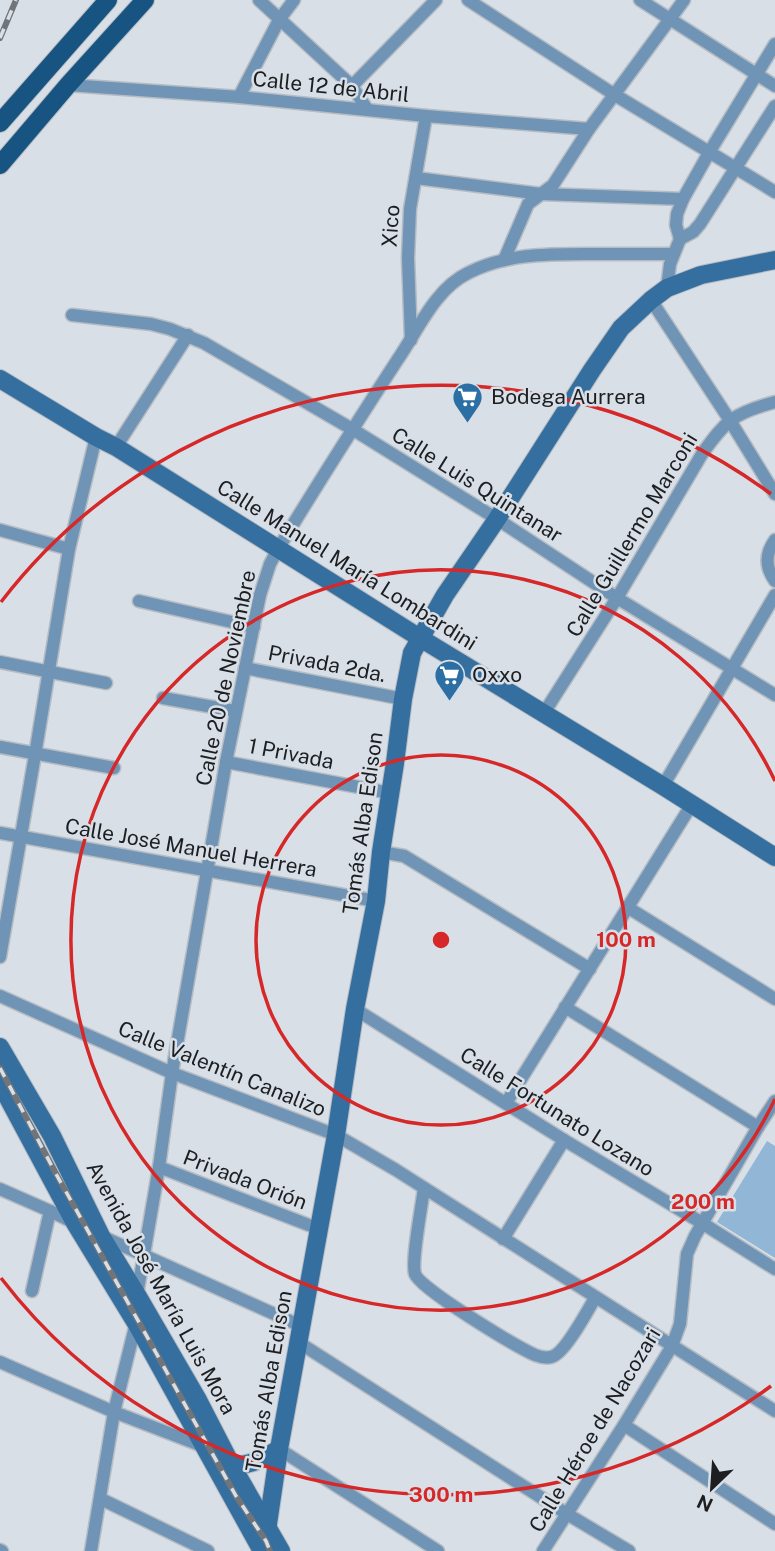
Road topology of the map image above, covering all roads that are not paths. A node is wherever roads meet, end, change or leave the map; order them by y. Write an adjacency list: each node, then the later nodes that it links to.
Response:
1 (108, 0): 21 (main road)
2 (145, 0): 13 (main road)
3 (259, 0): 10 (street)
4 (294, 0): 10 (street)
5 (436, 0): 14 (street)
6 (468, 0): 16 (street)
7 (640, 0): 9 (street)
8 (684, 0): 9 (street)
9 (671, 18): 12 (street); 16 (street)
10 (279, 20): 14 (street); 17 (street)
11 (775, 44): 12 (street)
12 (757, 74): 15 (street); 23 (street)
13 (68, 85): 17 (street, Calle 12 de Abril); 24 (main road)
14 (352, 86): 19 (street)
15 (775, 86)
16 (615, 94): 22 (street); 23 (street)
17 (239, 97): 19 (street, Calle 12 de Abril)
18 (775, 106): 25 (street)
19 (368, 109): 20 (street, Calle 12 de Abril)
20 (426, 116): 22 (street, Calle 12 de Abril); 26 (street, Xico)
21 (0, 123)
22 (589, 129): 28 (street)
23 (709, 151): 25 (street); 29 (street)
24 (0, 165)
25 (737, 169): 27 (street); 30 (street)
26 (416, 178): 28 (street); 38 (street, Xico)
27 (775, 192)
28 (541, 194): 29 (street); 32 (street)
29 (683, 199): 30 (street)
30 (680, 239): 31 (street)
31 (673, 254): 32 (street, Calle 20 de Noviembre); 34 (street)
32 (504, 260): 38 (street, Calle 20 de Noviembre)
33 (775, 260): 34 (street, Tomás Alba Edison)
34 (667, 288): 35 (street, Tomás Alba Edison)
35 (651, 300): 41 (street); 46 (street, Tomás Alba Edison)
36 (72, 315): 37 (street, Calle Luis Quintanar)
37 (188, 335): 42 (street, Calle Luis Quintanar); 44 (street)
38 (411, 340): 42 (street, Calle 20 de Noviembre)
39 (0, 379): 43 (street, Calle Manuel María Lombardini)
40 (775, 402): 41 (street)
41 (729, 419): 45 (street); 53 (street, Calle Guillermo Marconi)
42 (352, 429): 46 (street, Calle Luis Quintanar); 50 (street, Calle 20 de Noviembre)
43 (96, 437): 44 (street, Calle Manuel María Lombardini); 49 (street)
44 (116, 447): 50 (street, Calle Manuel María Lombardini)
45 (775, 494)
46 (497, 519): 53 (street, Calle Luis Quintanar); 56 (street, Tomás Alba Edison)
47 (0, 530): 49 (street)
48 (775, 540): 51 (street)
49 (69, 549): 60 (street)
50 (278, 549): 55 (street, Calle 20 de Noviembre); 56 (street, Calle Manuel María Lombardini)
51 (775, 581)
52 (775, 595): 59 (street)
53 (617, 598): 59 (street, Calle Luis Quintanar); 66 (street, Calle Guillermo Marconi)
54 (139, 601): 55 (street)
55 (254, 627): 58 (street, Calle 20 de Noviembre)
56 (420, 638): 64 (street, Tomás Alba Edison); 66 (street, Calle Manuel María Lombardini)
57 (0, 662): 60 (street)
58 (245, 668): 64 (street, Privada 2da.); 65 (street, Calle 20 de Noviembre)
59 (732, 668): 62 (street, Calle Luis Quintanar); 71 (street)
60 (48, 671): 61 (street); 68 (street)
61 (106, 684)
62 (775, 695)
63 (163, 698): 65 (street)
64 (403, 699): 72 (street, Tomás Alba Edison)
65 (235, 711): 69 (street, Calle 20 de Noviembre)
66 (544, 713): 71 (street, Calle Manuel María Lombardini)
67 (0, 747): 68 (street)
68 (36, 755): 70 (street); 75 (street)
69 (226, 762): 72 (street, 1 Privada); 78 (street, Calle 20 de Noviembre)
70 (114, 768)
71 (663, 786): 73 (street, Calle Manuel María Lombardini)
72 (390, 793): 76 (street, Tomás Alba Edison)
73 (692, 804): 77 (street, Calle Manuel María Lombardini); 80 (street)
74 (0, 833): 75 (street, Calle José Manuel Herrera)
75 (22, 837): 78 (street, Calle José Manuel Herrera); 81 (street)
76 (381, 852): 79 (street, Tomás Alba Edison); 82 (street)
77 (775, 857)
78 (207, 869): 79 (street, Calle José Manuel Herrera); 88 (street, Calle 20 de Noviembre)
79 (376, 901): 86 (street, Tomás Alba Edison)
80 (627, 908): 82 (street); 84 (street)
81 (0, 957)
82 (590, 969): 85 (street)
83 (0, 996): 88 (street, Calle Valentín Canalizo)
84 (775, 999)
85 (565, 1007): 91 (street); 92 (street)
86 (355, 1009): 91 (street, Calle Fortunato Lozano); 93 (street, Tomás Alba Edison)
87 (0, 1047): 102 (street, Avenida José María Luis Mora)
88 (172, 1073): 93 (street, Calle Valentín Canalizo); 95 (street, Calle 20 de Noviembre)
89 (0, 1083): 99 (street, Avenida José María Luis Mora)
90 (775, 1101): 92 (street, Calle Héroe de Nacozari)
91 (506, 1103): 94 (street, Calle Fortunato Lozano)
92 (758, 1127): 100 (street, Calle Héroe de Nacozari)
93 (336, 1135): 96 (street, Calle Valentín Canalizo); 101 (street, Tomás Alba Edison)
94 (564, 1140): 100 (street, Calle Fortunato Lozano); 103 (street)
95 (159, 1167): 101 (street, Privada Orión); 104 (street, Calle 20 de Noviembre)
96 (424, 1188): 103 (street, Calle Valentín Canalizo); 108 (street)
97 (0, 1189): 98 (street)
98 (50, 1211): 99 (street); 106 (street)
99 (75, 1223): 109 (street, Avenida José María Luis Mora)
100 (702, 1223): 105 (street, Calle Fortunato Lozano); 111 (street, Calle Héroe de Nacozari)
101 (318, 1229): 110 (street, Tomás Alba Edison)
102 (101, 1236): 104 (street); 107 (street, Avenida José María Luis Mora)
103 (503, 1238): 108 (street, Calle Valentín Canalizo)
104 (144, 1255): 107 (street, Calle 20 de Noviembre); 110 (street)
105 (775, 1269)
106 (32, 1291)
107 (137, 1295): 118 (street, Avenida José María Luis Mora)
108 (595, 1298): 111 (street, Calle Valentín Canalizo)
109 (136, 1323): 114 (street); 116 (street, Avenida José María Luis Mora)
110 (300, 1334): 117 (street, Tomás Alba Edison); 120 (street)
111 (672, 1346): 113 (street, Calle Valentín Canalizo); 115 (street, Calle Héroe de Nacozari)
112 (0, 1362): 114 (street)
113 (775, 1411)
114 (114, 1412): 116 (street); 119 (street)
115 (624, 1425): 120 (street, Calle Héroe de Nacozari); 121 (street)
116 (205, 1447): 125 (street, Avenida José María Luis Mora)
117 (279, 1449): 118 (street); 122 (street, Tomás Alba Edison); 127 (street)
118 (232, 1466): 122 (street, Avenida José María Luis Mora)
119 (101, 1499): 123 (street); 124 (street)
120 (566, 1514): 128 (street, Calle Héroe de Nacozari); 129 (street)
121 (775, 1524)
122 (268, 1529): 125 (street, Tomás Alba Edison); 126 (street, Avenida José María Luis Mora)
123 (91, 1551)
124 (208, 1551)
125 (263, 1551)
126 (281, 1551)
127 (438, 1551)
128 (543, 1551)
129 (629, 1551)

